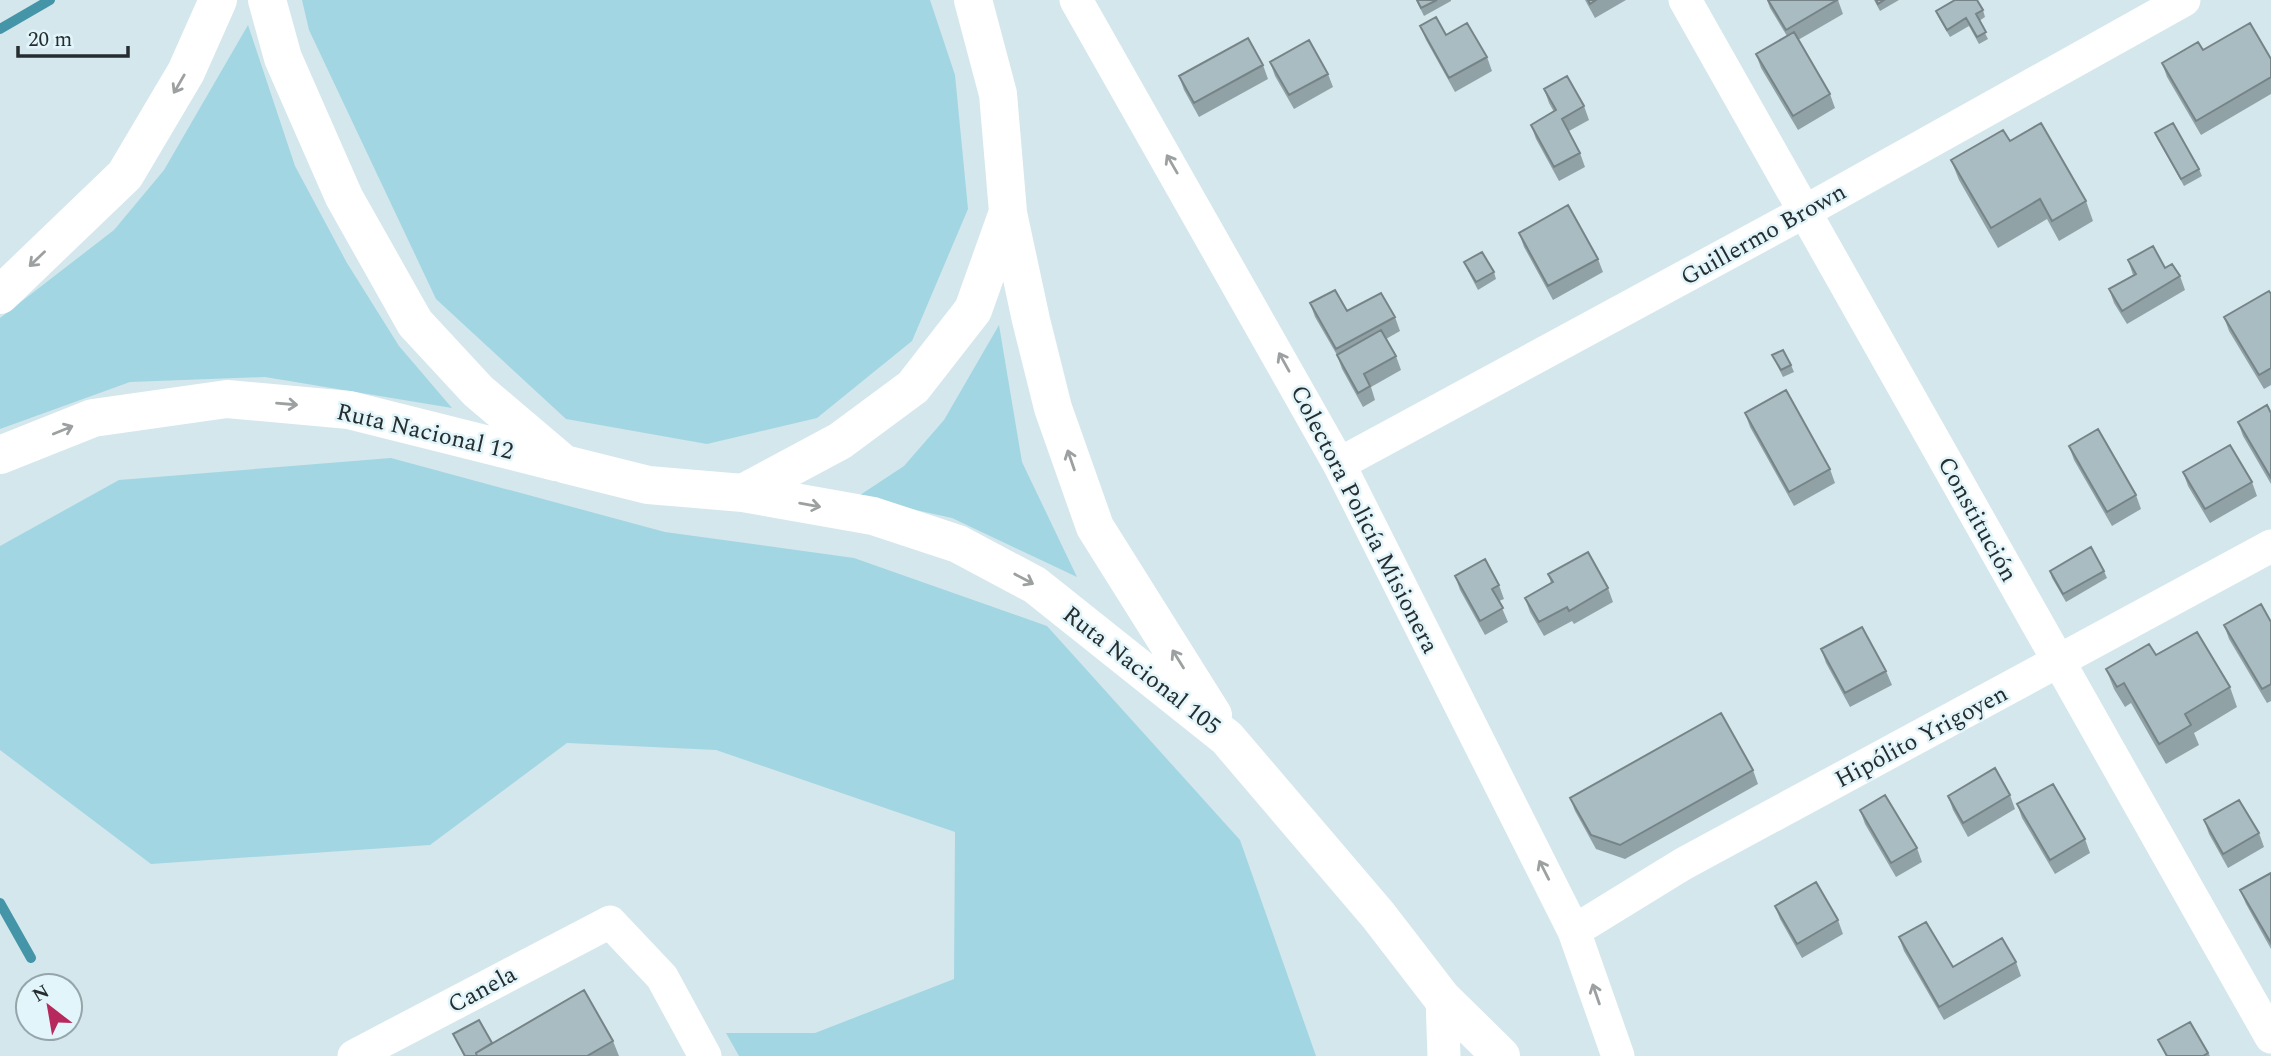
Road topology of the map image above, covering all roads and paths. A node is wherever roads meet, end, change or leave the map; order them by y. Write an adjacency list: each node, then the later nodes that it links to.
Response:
1 (218, 0): 9 (highway, one-way to 9)
2 (267, 0): 11 (highway)
3 (973, 0): 7 (highway)
4 (1076, 0): 12 (street, Colectora Policía Misionera, one-way to 4)
5 (1685, 0): 8 (street, Constitución)
6 (2184, 0): 8 (street, Guillermo Brown)
7 (1008, 212): 13 (highway); 16 (highway, one-way to 7)
8 (1804, 212): 12 (street, Guillermo Brown); 15 (street, Constitución)
9 (0, 295)
10 (0, 455): 11 (highway, Ruta Nacional 12, one-way to 11)
11 (564, 464): 13 (highway, Ruta Nacional 12)
12 (1339, 464): 17 (street, Colectora Policía Misionera, one-way to 12)
13 (743, 493): 16 (highway, Ruta Nacional 105, one-way to 16)
14 (2271, 547): 15 (street, Hipólito Yrigoyen)
15 (2058, 662): 17 (street, Hipólito Yrigoyen); 19 (street, Constitución)
16 (1227, 738): 18 (highway, Ruta Nacional 105)
17 (1574, 931): 25 (street, Colectora Policía Misionera, one-way to 17)
18 (1442, 998): 22 (street); 23 (highway, Ruta Nacional 105); 24 (highway, Ruta Nacional 105)
19 (2271, 1037)
20 (354, 1056): 21 (street, Canela)
21 (705, 1056)
22 (1444, 1056)
23 (1465, 1056)
24 (1501, 1056)
25 (1618, 1056)

